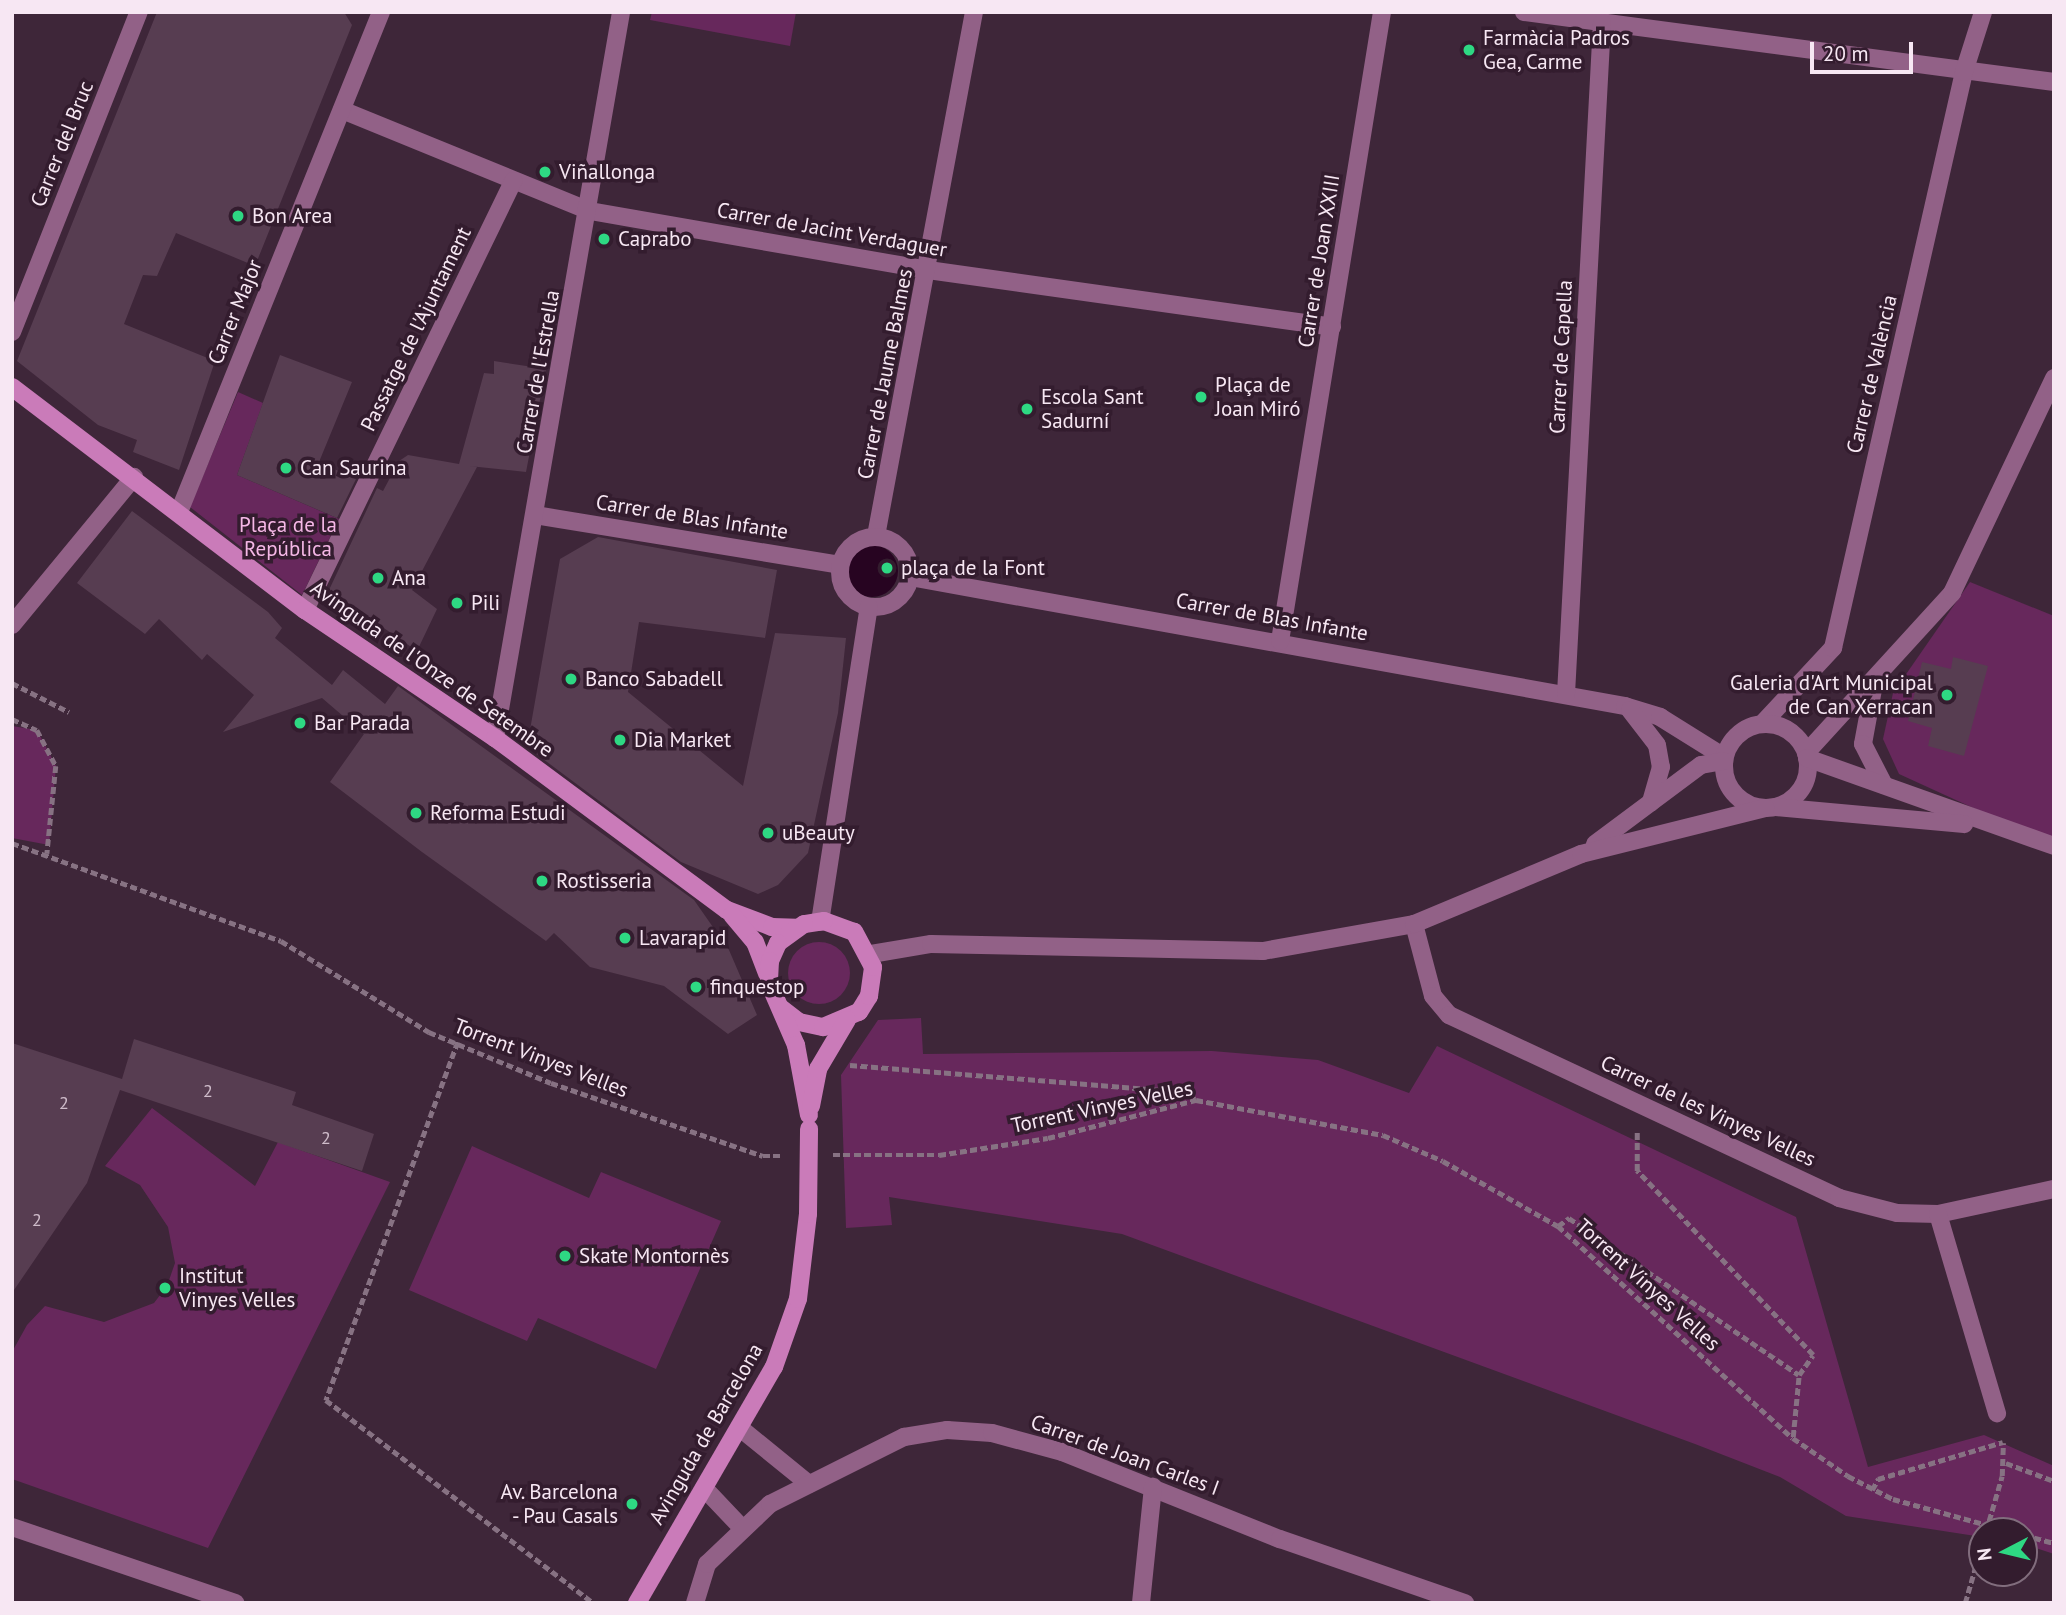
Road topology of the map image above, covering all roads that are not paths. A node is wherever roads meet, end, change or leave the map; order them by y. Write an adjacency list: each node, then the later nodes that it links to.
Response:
1 (139, 12): 16 (street, Carrer del Bruc)
2 (381, 12): 11 (street, Carrer Major)
3 (621, 12): 13 (street, Carrer de l'Estrella)
4 (974, 12): 14 (street, Carrer de Jaume Balmes)
5 (1382, 12): 15 (street, Carrer de Joan XXIII)
6 (1524, 12): 8 (street)
7 (1983, 12): 9 (street, Carrer de València)
8 (1602, 23): 9 (street); 30 (street, Carrer de Capella)
9 (1964, 72): 10 (street); 32 (street, Carrer de València)
10 (2054, 82)
11 (342, 110): 12 (street, Carrer de Jacint Verdaguer); 20 (street, Carrer Major)
12 (513, 181): 13 (street, Carrer de Jacint Verdaguer); 26 (street, Passatge de l'Ajuntament)
13 (590, 211): 14 (street, Carrer de Jacint Verdaguer); 21 (street, Carrer de l'Estrella)
14 (928, 270): 15 (street, Carrer de Jacint Verdaguer); 22 (street, Carrer de Jaume Balmes)
15 (1332, 327): 28 (street, Carrer de Joan XXIII)
16 (12, 332)
17 (2054, 378): 29 (street)
18 (12, 387): 19 (street, Avinguda de l'Onze de Setembre)
19 (134, 477): 20 (street, Avinguda de l'Onze de Setembre); 27 (street)
20 (179, 512): 26 (street, Avinguda de l'Onze de Setembre)
21 (535, 515): 23 (street, Carrer de Blas Infante); 33 (street, Carrer de l'Estrella)
22 (876, 537): 23 (street); 24 (street)
23 (840, 565): 25 (street)
24 (910, 577): 25 (street); 28 (street, Carrer de Blas Infante)
25 (869, 607): 43 (street)
26 (305, 610): 33 (street, Avinguda de l'Onze de Setembre)
27 (12, 625)
28 (1280, 641): 30 (street, Carrer de Blas Infante)
29 (1875, 679): 34 (street); 36 (street)
30 (1566, 694): 31 (street, Carrer de Blas Infante)
31 (1625, 706): 35 (street, Carrer de Blas Infante); 37 (street)
32 (1763, 723): 34 (street); 35 (street)
33 (495, 738): 42 (street, Avinguda de l'Onze de Setembre)
34 (1806, 756): 36 (street); 38 (street)
35 (1724, 759): 37 (street); 38 (street)
36 (1884, 785): 39 (street)
37 (1649, 806): 41 (street)
38 (1770, 808): 39 (street); 41 (street)
39 (1982, 825): 40 (street)
40 (2054, 846)
41 (1581, 854): 44 (street)
42 (727, 909): 45 (street); 47 (street)
43 (820, 922): 45 (street); 46 (street)
44 (1414, 924): 46 (street); 52 (street, Carrer de les Vinyes Velles)
45 (796, 928): 47 (street)
46 (871, 954): 49 (street)
47 (768, 977): 48 (street)
48 (781, 1008): 49 (street); 50 (street)
49 (847, 1020): 50 (street)
50 (809, 1122): 54 (street, Avinguda de Barcelona, bridge)
51 (2054, 1189): 52 (street, Carrer de les Vinyes Velles)
52 (1938, 1214): 53 (street)
53 (1997, 1413)
54 (740, 1428): 55 (street); 57 (street, Avinguda de Barcelona)
55 (809, 1484): 56 (street, Carrer de Joan Carles I); 59 (street, Carrer de Joan Carles I)
56 (1153, 1487): 63 (street); 64 (street, Carrer de Joan Carles I)
57 (704, 1488): 59 (street); 61 (street, Avinguda de Barcelona)
58 (12, 1527): 60 (street)
59 (742, 1528): 62 (street, Carrer de Joan Carles I)
60 (234, 1603)
61 (637, 1603)
62 (695, 1603)
63 (1141, 1603)
64 (1465, 1603)

